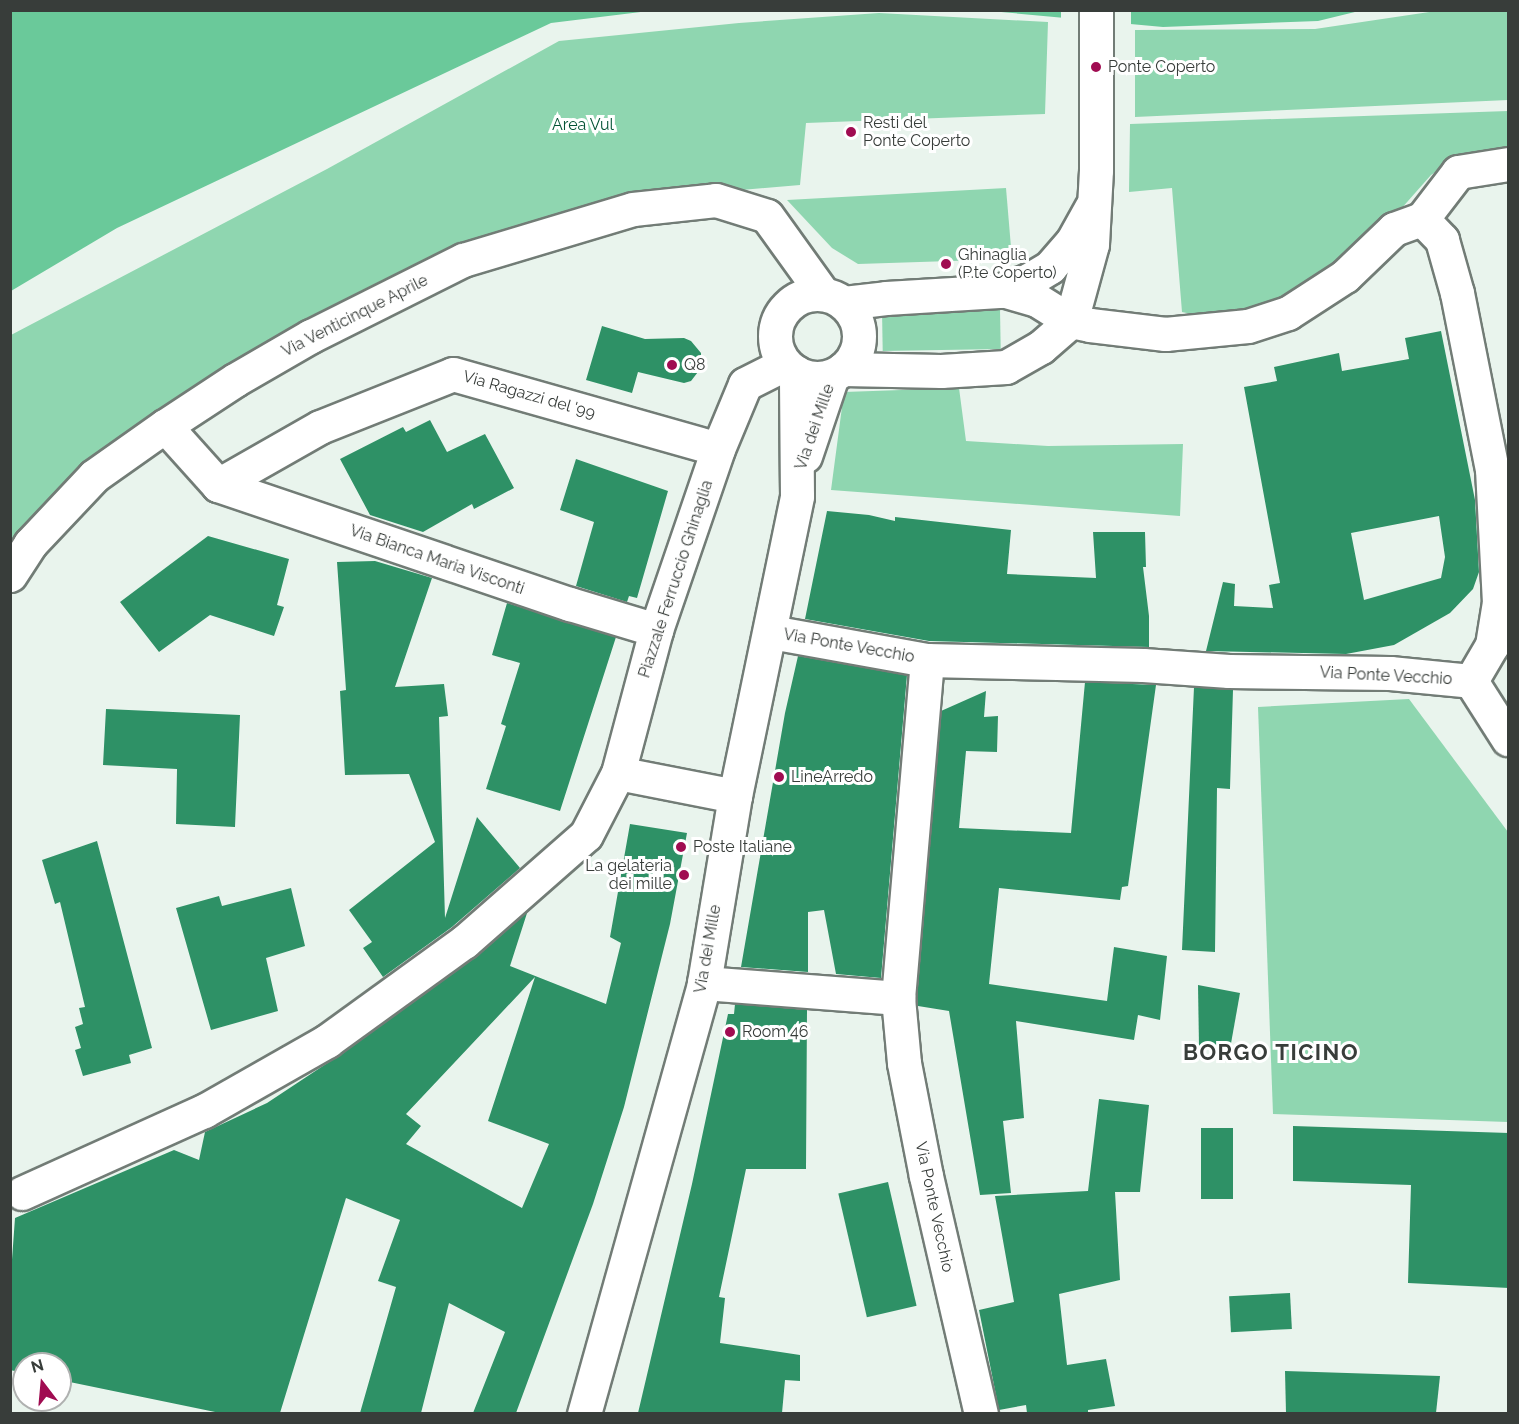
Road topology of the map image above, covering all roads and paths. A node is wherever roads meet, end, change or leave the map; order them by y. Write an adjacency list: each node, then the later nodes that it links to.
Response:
1 (1096, 10): 3 (street)
2 (1509, 164): 5 (street)
3 (1095, 201): 6 (street); 10 (street)
4 (767, 216): 8 (street); 9 (street); 13 (street, Via Venticinque Aprile)
5 (1422, 219): 10 (street); 21 (street, Via Ponte Vecchio)
6 (1072, 242): 7 (street); 10 (street)
7 (1002, 290): 8 (street); 10 (street)
8 (833, 299): 9 (street); 12 (street)
9 (788, 305): 11 (street)
10 (1071, 321): 12 (street)
11 (790, 368): 12 (street); 14 (street, Piazzale Ferruccio Ghinaglia); 15 (street, Via dei Mille)
12 (838, 373): 15 (street, Via dei Mille)
13 (165, 426): 16 (street); 17 (street, Via Venticinque Aprile)
14 (718, 449): 16 (street, Via Ragazzi del '99); 18 (street, Piazzale Ferruccio Ghinaglia)
15 (798, 477): 19 (street, Via dei Mille)
16 (218, 485): 18 (street, Via Bianca Maria Visconti)
17 (10, 575)
18 (656, 630): 23 (street, Piazzale Ferruccio Ghinaglia)
19 (771, 632): 20 (street, Via Ponte Vecchio); 24 (street, Via dei Mille)
20 (927, 660): 21 (street, Via Ponte Vecchio); 26 (street, Via Ponte Vecchio)
21 (1471, 681): 22 (street)
22 (1509, 739)
23 (618, 773): 24 (street); 27 (street, Piazzale Ferruccio Ghinaglia)
24 (735, 796): 25 (street, Via dei Mille)
25 (704, 983): 26 (street); 28 (street, Via dei Mille)
26 (898, 998): 29 (street, Via Ponte Vecchio)
27 (22, 1193)
28 (584, 1413)
29 (981, 1413)

